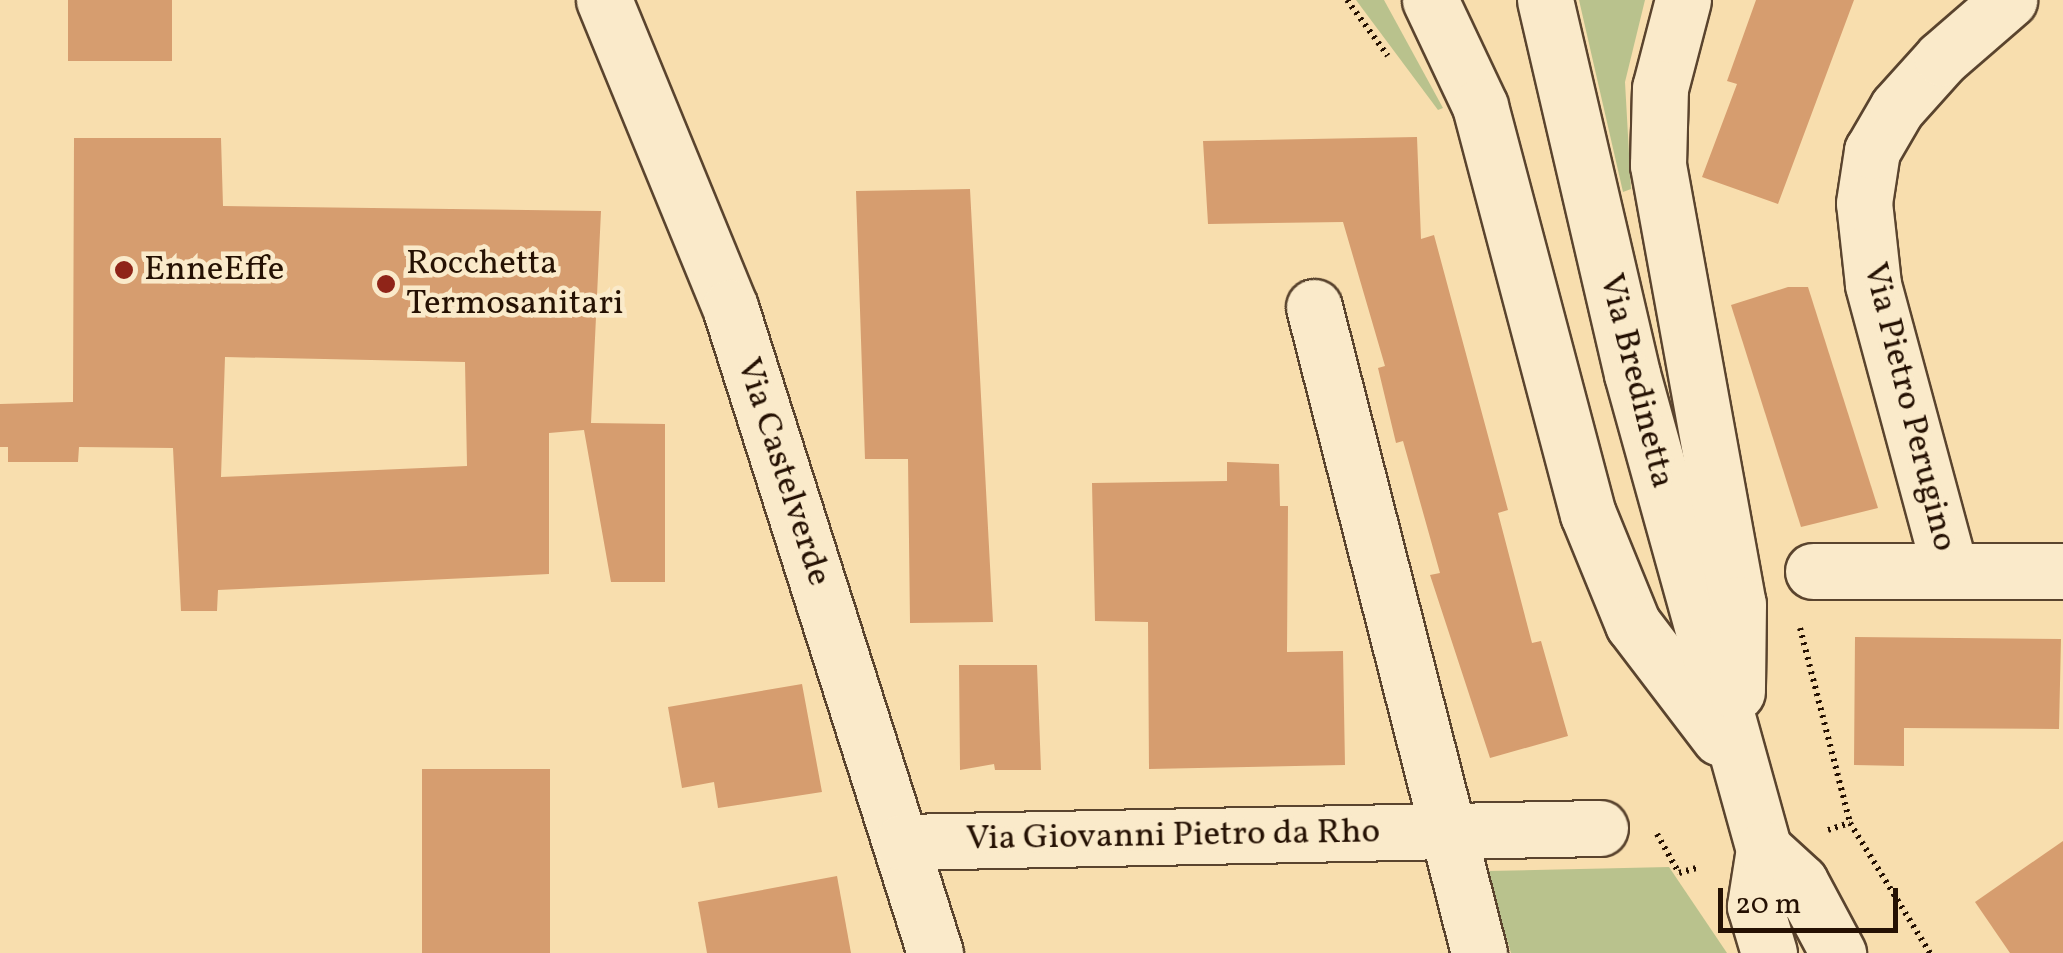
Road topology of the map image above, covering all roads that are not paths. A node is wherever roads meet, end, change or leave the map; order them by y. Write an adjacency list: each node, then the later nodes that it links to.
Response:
1 (604, 0): 13 (street, Via Castelverde)
2 (1430, 0): 10 (street)
3 (1544, 0): 10 (street, Via Bredinetta)
4 (1683, 0): 10 (street)
5 (2009, 0): 7 (street, Via Pietro Perugino)
6 (1314, 307): 12 (street)
7 (1950, 570): 8 (street); 9 (street)
8 (2063, 571)
9 (1804, 589)
10 (1736, 760): 14 (street, Via Bredinetta)
11 (1600, 828): 12 (street, Via Giovanni Pietro da Rho)
12 (1443, 830): 13 (street, Via Giovanni Pietro da Rho); 16 (street)
13 (902, 842): 15 (street, Via Castelverde)
14 (1764, 849): 17 (street); 18 (street)
15 (936, 953)
16 (1479, 953)
17 (1769, 953)
18 (1838, 953)

